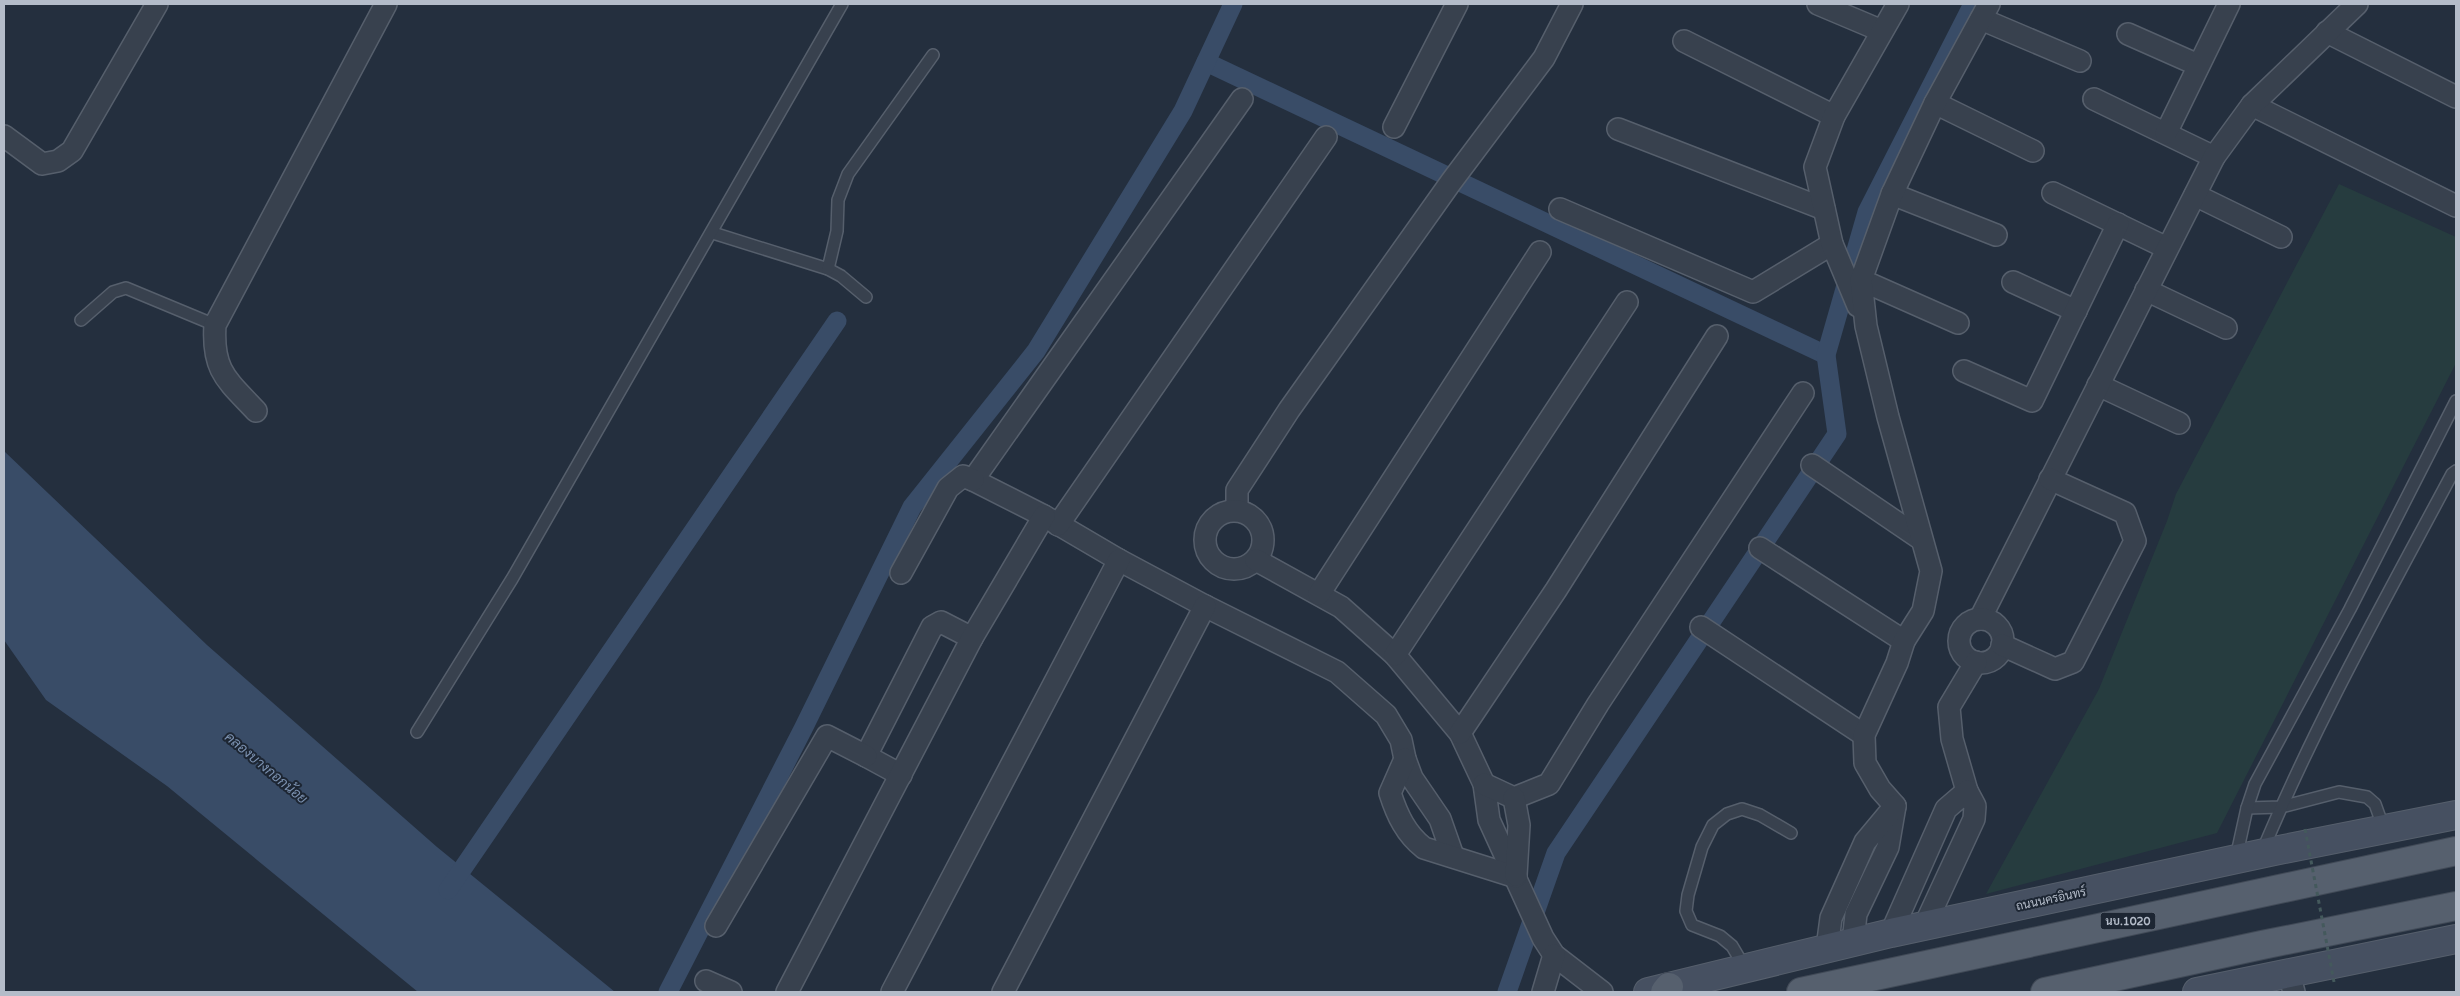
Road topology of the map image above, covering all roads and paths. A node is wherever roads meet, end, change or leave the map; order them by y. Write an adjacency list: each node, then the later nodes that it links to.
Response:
1 (157, 4): 27 (street)
2 (386, 4): 53 (street)
3 (842, 4): 38 (lane)
4 (1457, 4): 24 (street)
5 (1572, 4): 67 (street)
6 (1818, 4): 11 (street)
7 (1898, 4): 11 (street)
8 (2229, 4): 17 (street)
9 (2357, 4): 12 (street)
10 (1985, 11): 16 (street); 21 (street)
11 (1882, 31): 23 (street)
12 (2327, 32): 18 (street); 22 (street)
13 (2128, 34): 17 (street)
14 (1684, 41): 23 (street)
15 (933, 55): 44 (lane)
16 (2080, 61)
17 (2198, 66): 26 (street)
18 (2456, 97)
19 (1242, 99): 66 (street)
20 (2094, 99): 26 (street)
21 (1935, 103): 29 (street); 32 (street)
22 (2252, 105): 30 (street); 34 (street)
23 (1834, 116): 36 (street)
24 (1394, 127)
25 (1618, 129): 36 (street)
26 (2166, 133): 30 (street)
27 (4, 136)
28 (1326, 137): 68 (street)
29 (2033, 151)
30 (2214, 157): 33 (street)
31 (2053, 193): 37 (street)
32 (1892, 194): 39 (street); 45 (street)
33 (2195, 195): 40 (street); 42 (street)
34 (2456, 206)
35 (1560, 209): 41 (street)
36 (1824, 210): 41 (street)
37 (2118, 224): 42 (street); 50 (street)
38 (713, 233): 44 (lane); 83 (lane)
39 (1996, 235)
40 (2281, 237)
41 (1832, 244): 54 (street)
42 (2168, 248): 47 (street)
43 (1540, 252): 74 (street)
44 (828, 269): 48 (lane)
45 (1861, 280): 52 (street); 54 (street)
46 (2013, 282): 50 (street)
47 (2146, 290): 55 (street); 58 (street)
48 (866, 297)
49 (1627, 302): 81 (street)
50 (2076, 311): 57 (street)
51 (81, 320): 53 (lane)
52 (1958, 323)
53 (216, 325): 61 (street)
54 (1866, 326): 69 (street)
55 (2226, 328)
56 (1717, 336): 84 (street)
57 (1964, 371)
58 (2098, 385): 62 (street); 65 (street)
59 (1803, 393): 91 (street)
60 (2456, 401): 93 (lane)
61 (256, 412)
62 (2179, 423)
63 (1812, 465): 69 (street)
64 (2456, 472): 92 (lane)
65 (2050, 479): 76 (street); 80 (street)
66 (973, 480): 68 (street); 73 (street)
67 (1237, 510): 72 (street); 72 (street)
68 (1051, 521): 71 (street); 78 (street)
69 (1921, 539): 79 (street)
70 (1760, 548): 79 (street)
71 (1119, 560): 75 (street); 117 (street)
72 (1256, 560): 74 (street)
73 (901, 573)
74 (1318, 594): 81 (street)
75 (1205, 606): 87 (street); 118 (street)
76 (1980, 619): 80 (street); 82 (street)
77 (1702, 627): 85 (street)
78 (972, 638): 86 (street); 88 (street)
79 (1904, 641): 85 (street)
80 (2002, 645): 82 (street)
81 (1396, 655): 84 (street)
82 (1976, 662): 90 (street)
83 (417, 732)
84 (1460, 734): 89 (street)
85 (1864, 734): 107 (street)
86 (866, 756): 88 (street); 103 (street)
87 (1404, 759): 99 (street); 99 (street)
88 (901, 775): 116 (street)
89 (1484, 784): 91 (street); 101 (street)
90 (1967, 791): 104 (street); 105 (street)
91 (1514, 798): 101 (street)
92 (2281, 807): 93 (lane); 96 (lane); 100 (lane)
93 (2247, 808): 100 (lane)
94 (2456, 815): 96 (main road, ถนนนครอินทร์)
95 (2304, 828): 111 (path, bridge)
96 (2384, 829): 100 (main road, ถนนนครอินทร์)
97 (1791, 834): 109 (lane)
98 (2456, 851): 121 (main road, นบ.1020)
99 (1453, 856): 101 (street)
100 (2248, 857): 104 (main road, ถนนนครอินทร์)
101 (1516, 877): 108 (street)
102 (2456, 906): 122 (main road)
103 (716, 926)
104 (1924, 926): 105 (main road, ถนนนครอินทร์)
105 (1891, 933): 107 (main road, ถนนนครอินทร์)
106 (2456, 939): 112 (main road)
107 (1840, 945): 109 (main road, ถนนนครอินทร์)
108 (1554, 955): 119 (street); 120 (street)
109 (1745, 968): 113 (main road, ถนนนครอินทร์)
110 (706, 981): 115 (street)
111 (2334, 982)
112 (2292, 983): 114 (main road)
113 (1660, 990)
114 (2205, 991)
115 (731, 992)
116 (787, 992)
117 (892, 992)
118 (1002, 992)
119 (1543, 992)
120 (1602, 992)
121 (1800, 992)
122 (2046, 992)

